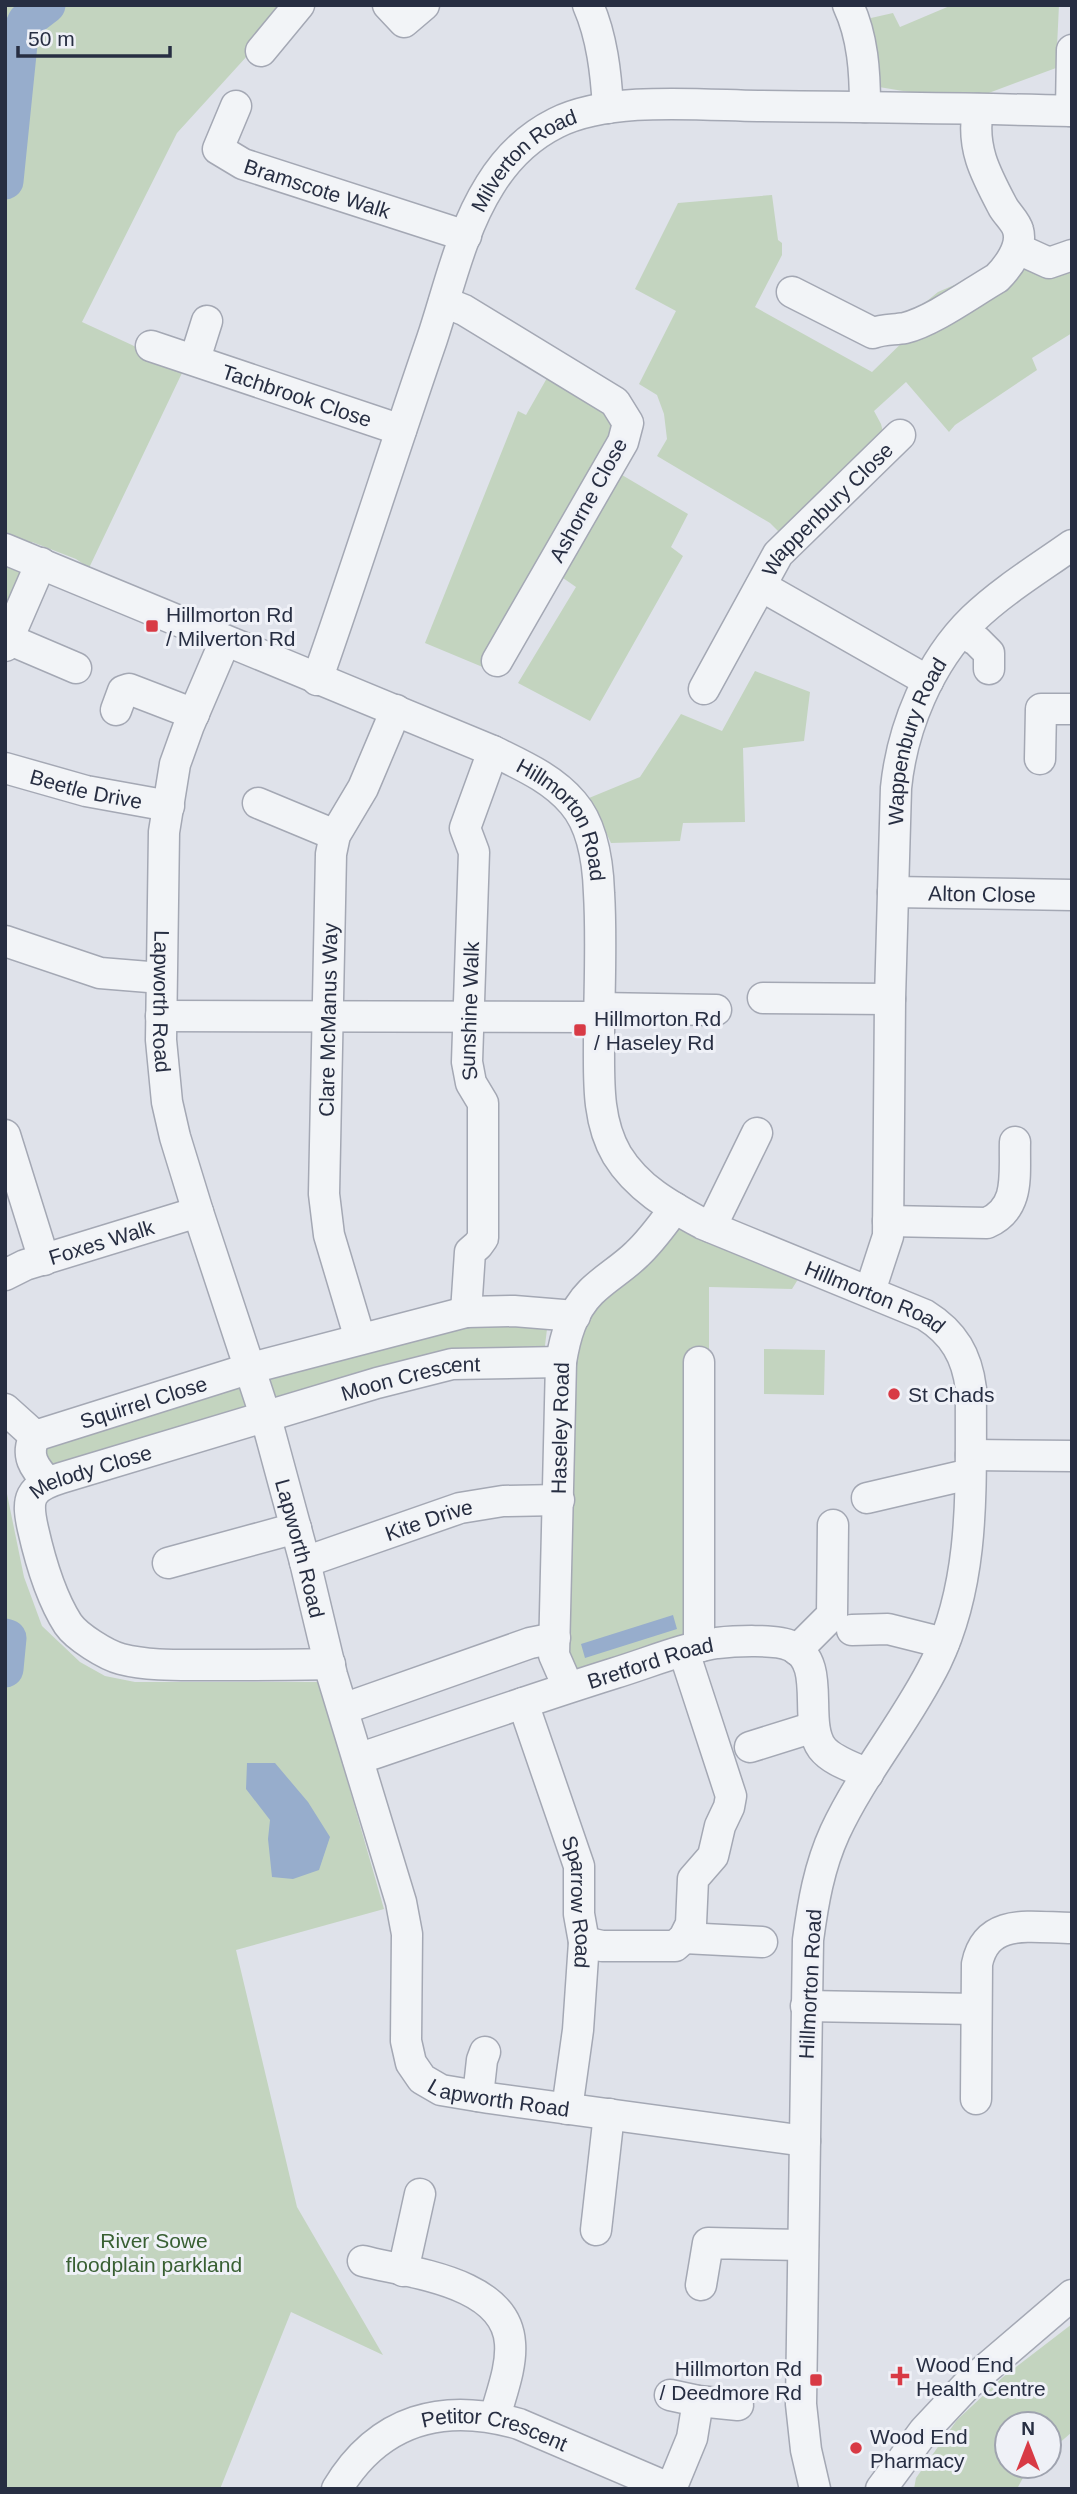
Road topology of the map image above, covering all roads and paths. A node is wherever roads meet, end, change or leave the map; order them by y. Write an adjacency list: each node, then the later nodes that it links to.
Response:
1 (299, 5): 7 (street)
2 (388, 5): 3 (street)
3 (424, 5)
4 (588, 5): 10 (street)
5 (855, 7): 9 (street)
6 (1072, 50): 12 (street)
7 (261, 51)
8 (236, 106): 13 (street, Bramscote Walk)
9 (865, 107): 10 (street, Milverton Road); 11 (street, Milverton Road)
10 (608, 108): 13 (street, Milverton Road)
11 (978, 109): 12 (street, Milverton Road); 14 (street)
12 (1071, 111)
13 (466, 236): 17 (street, Milverton Road)
14 (1017, 249): 15 (street); 16 (street)
15 (1072, 255)
16 (792, 292)
17 (444, 302): 21 (street, Milverton Road); 30 (street, Ashorne Close)
18 (207, 321): 20 (street, Tachbrook Close)
19 (151, 346): 20 (street, Tachbrook Close)
20 (195, 359): 21 (street, Tachbrook Close)
21 (401, 430): 33 (street, Milverton Road)
22 (900, 435): 26 (street, Wappenbury Close)
23 (1072, 545): 27 (street, Wappenbury Road)
24 (5, 549): 25 (street, Hillmorton Road)
25 (41, 563): 28 (street, Hillmorton Road); 29 (street)
26 (761, 586): 34 (street, Wappenbury Close); 35 (street, Wappenbury Close)
27 (962, 632): 32 (street); 34 (street, Wappenbury Road)
28 (226, 641): 33 (street, Hillmorton Road); 39 (street, Lapworth Road)
29 (7, 643): 31 (street)
30 (497, 661)
31 (76, 668)
32 (989, 669)
33 (317, 680): 38 (street, Hillmorton Road)
34 (928, 681): 46 (street, Wappenbury Road)
35 (704, 689)
36 (1072, 709): 41 (street)
37 (116, 710): 39 (street)
38 (396, 710): 40 (street, Hillmorton Road); 45 (street, Clare McManus Way)
39 (194, 714): 44 (street, Lapworth Road)
40 (493, 751): 53 (street, Hillmorton Road); 56 (street, Sunshine Walk)
41 (1040, 759)
42 (5, 768): 44 (street, Beetle Drive)
43 (258, 803): 45 (street)
44 (169, 806): 49 (street, Lapworth Road)
45 (335, 835): 55 (street, Clare McManus Way)
46 (893, 892): 47 (street, Alton Close); 51 (street, Wappenbury Road)
47 (1072, 895)
48 (5, 941): 49 (street)
49 (161, 978): 54 (street, Lapworth Road)
50 (763, 998): 51 (street)
51 (890, 999): 62 (street, Wappenbury Road)
52 (716, 1010): 53 (street)
53 (599, 1012): 56 (street); 60 (street, Hillmorton Road)
54 (162, 1016): 55 (street); 61 (street, Lapworth Road)
55 (327, 1017): 56 (street); 69 (street, Clare McManus Way)
56 (469, 1017): 67 (street, Sunshine Walk)
57 (757, 1133): 63 (street)
58 (5, 1135): 64 (street)
59 (1015, 1142): 62 (street)
60 (675, 1208): 63 (street, Hillmorton Road); 68 (street, Haseley Road)
61 (198, 1212): 64 (street, Foxes Walk); 72 (street, Lapworth Road)
62 (888, 1221): 66 (street, Wappenbury Road)
63 (711, 1227): 66 (street, Hillmorton Road)
64 (44, 1260): 65 (street, Foxes Walk)
65 (5, 1275)
66 (870, 1292): 77 (street, Hillmorton Road)
67 (466, 1312): 68 (street); 69 (street)
68 (575, 1315): 70 (street, Haseley Road)
69 (360, 1339): 72 (street)
70 (561, 1362): 74 (street, Moon Crescent); 80 (street, Haseley Road)
71 (699, 1362): 88 (street)
72 (251, 1368): 74 (street, Lapworth Road); 75 (street, Squirrel Close)
73 (5, 1409): 75 (street)
74 (266, 1418): 78 (street, Melody Close); 82 (street, Lapworth Road)
75 (35, 1436): 78 (street)
76 (1072, 1456): 77 (street)
77 (970, 1464): 79 (street); 87 (street, Hillmorton Road)
78 (48, 1482): 90 (street, Melody Close)
79 (867, 1498)
80 (559, 1500): 83 (street, Kite Drive); 86 (street, Haseley Road)
81 (833, 1525): 89 (street)
82 (296, 1528): 83 (street, Lapworth Road); 84 (street)
83 (305, 1562): 90 (street, Lapworth Road)
84 (168, 1563)
85 (852, 1630): 87 (street)
86 (555, 1638): 91 (street, Haseley Road); 93 (street)
87 (944, 1643): 97 (street, Hillmorton Road)
88 (692, 1649): 89 (street, Bretford Road); 91 (street, Bretford Road); 99 (street)
89 (797, 1650): 94 (street)
90 (330, 1664): 93 (street, Lapworth Road)
91 (568, 1688): 92 (street, Bretford Road)
92 (523, 1703): 96 (street, Bretford Road); 100 (street, Sparrow Road)
93 (343, 1709): 96 (street, Lapworth Road)
94 (814, 1727): 95 (street); 97 (street)
95 (750, 1747)
96 (358, 1759): 105 (street, Lapworth Road)
97 (868, 1774): 102 (street, Hillmorton Road)
98 (1072, 1928): 103 (street)
99 (684, 1938): 100 (street); 101 (street)
100 (584, 1942): 107 (street, Sparrow Road)
101 (762, 1942)
102 (806, 2006): 103 (street); 109 (street, Hillmorton Road)
103 (976, 2009): 106 (street)
104 (485, 2052): 105 (street)
105 (478, 2096): 107 (street, Lapworth Road)
106 (976, 2099)
107 (567, 2109): 108 (street, Lapworth Road)
108 (609, 2114): 109 (street, Lapworth Road); 111 (street)
109 (805, 2141): 112 (street, Hillmorton Road)
110 (420, 2194): 114 (street)
111 (596, 2230)
112 (803, 2245): 115 (street); 121 (street, Hillmorton Road)
113 (363, 2261): 114 (street)
114 (403, 2271): 118 (street)
115 (701, 2286)
116 (1072, 2295): 122 (street)
117 (738, 2405): 120 (street)
118 (495, 2417): 119 (street, Petitor Crescent); 120 (street, Petitor Crescent)
119 (337, 2489)
120 (671, 2489)
121 (815, 2489)
122 (881, 2489)

